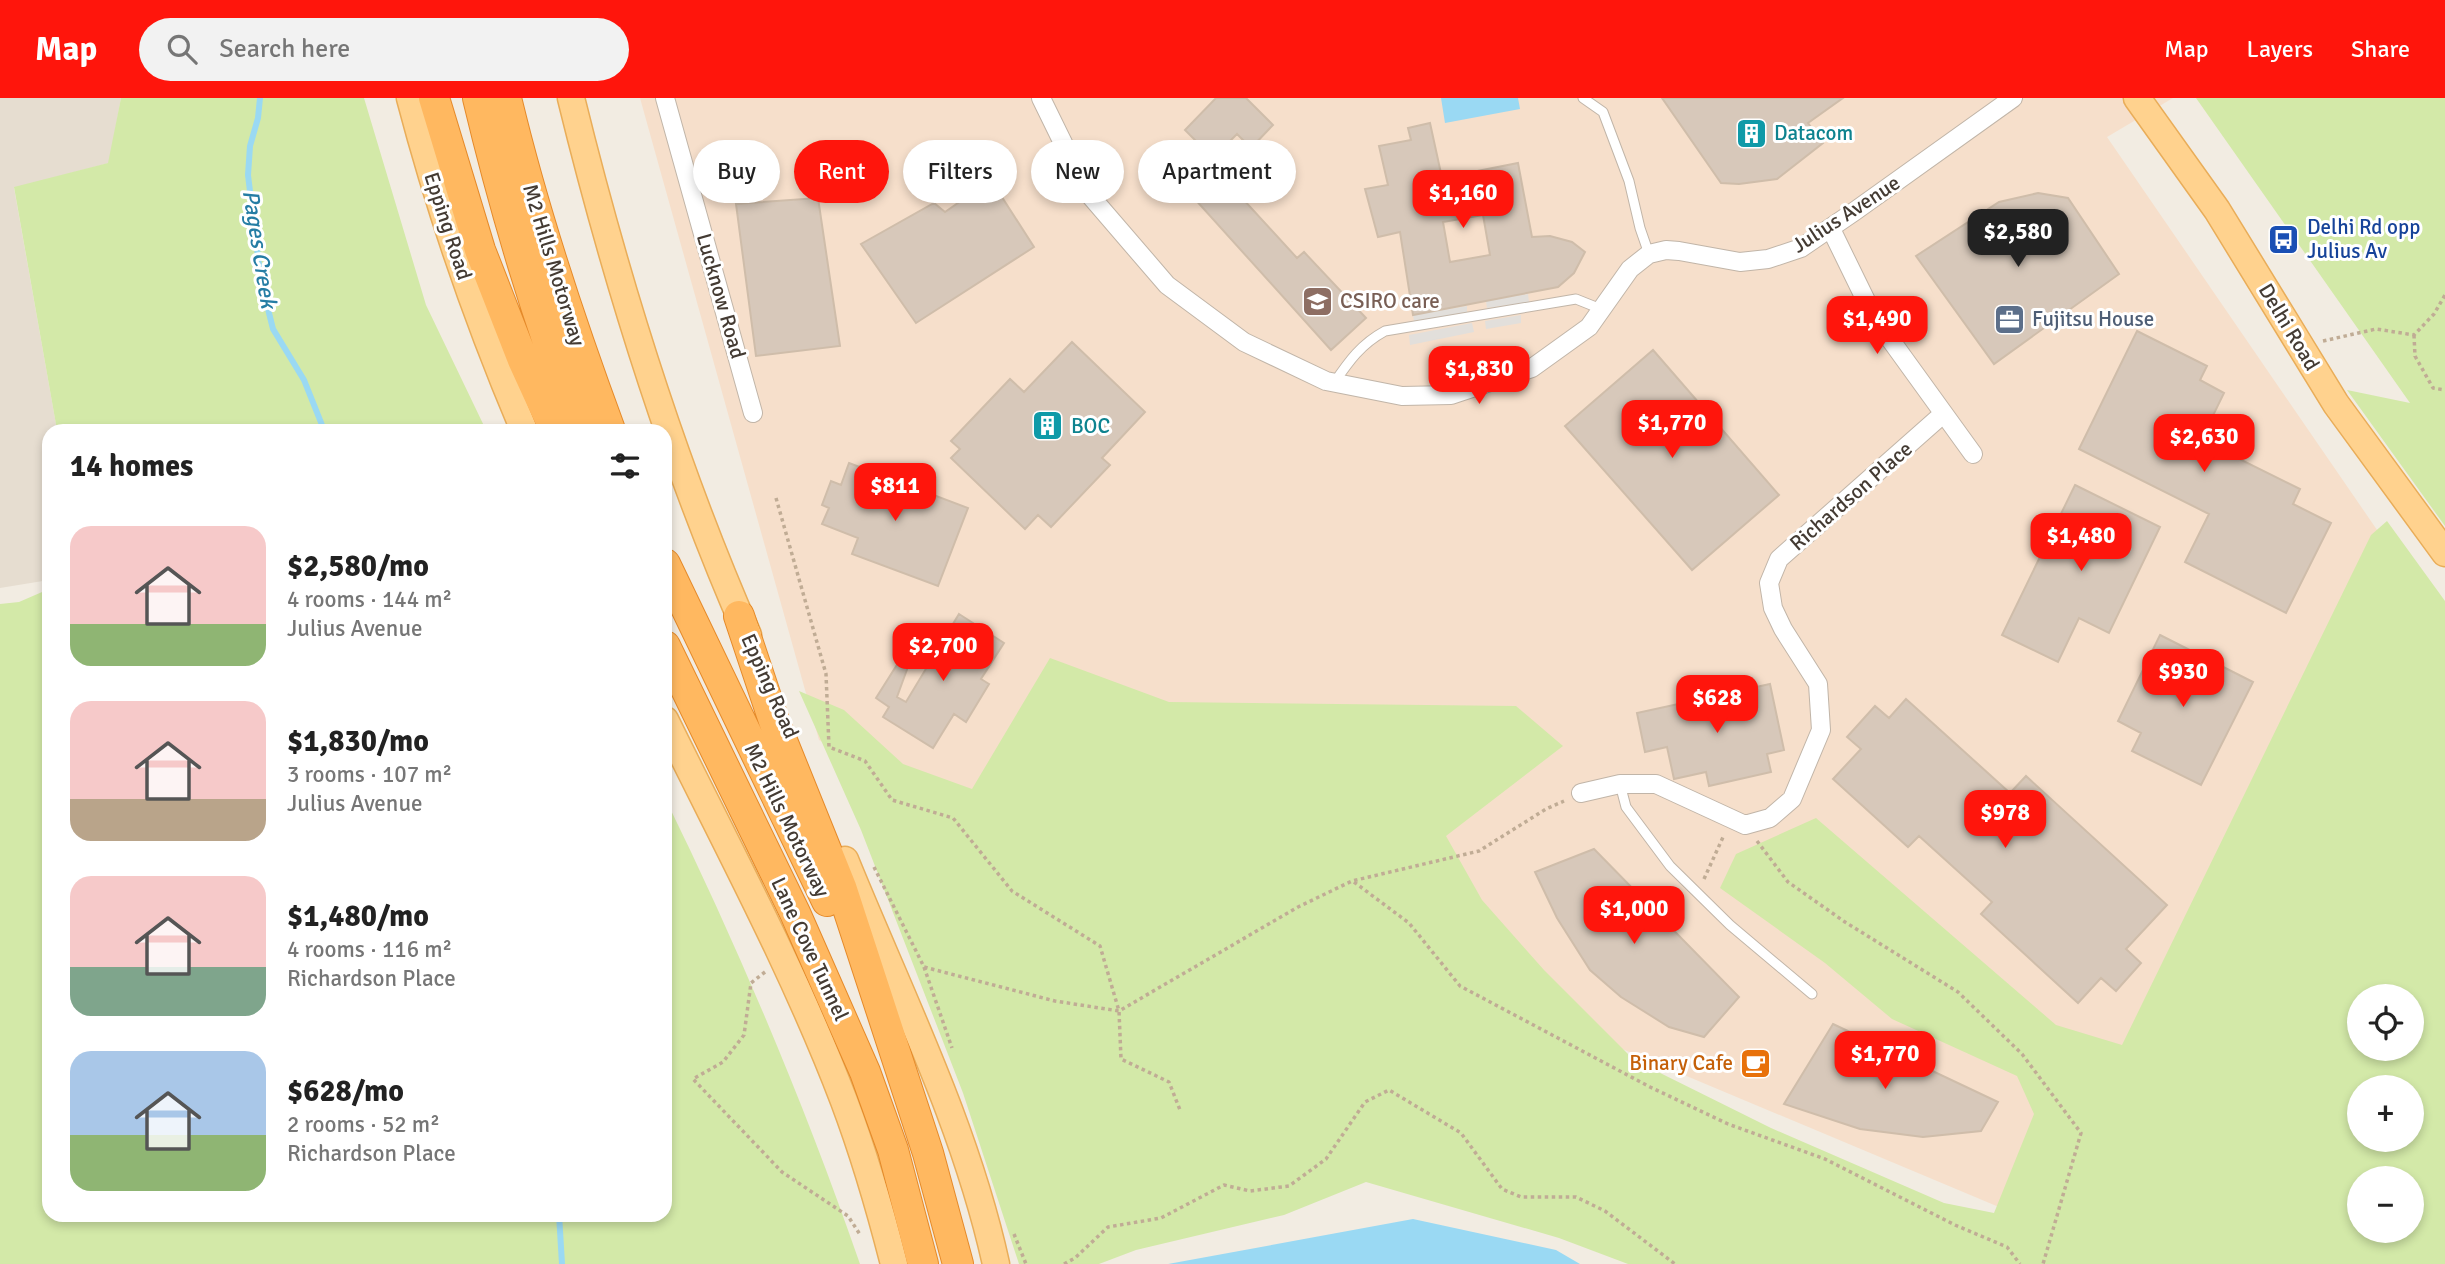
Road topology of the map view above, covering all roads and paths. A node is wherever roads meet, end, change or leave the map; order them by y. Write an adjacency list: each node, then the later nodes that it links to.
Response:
1 (410, 98): 21 (main road, Epping Road)
2 (434, 98): 22 (highway)
3 (478, 98): 23 (highway, M2 Hills Motorway)
4 (506, 98): 24 (highway, M2 Hills Motorway)
5 (571, 98): 25 (main road, Epping Road)
6 (665, 98): 19 (street, Lucknow Road)
7 (1041, 98): 17 (street)
8 (1583, 98): 12 (lane)
9 (2013, 98): 11 (street, Julius Avenue)
10 (2137, 98): 16 (main road, Delhi Road)
11 (1831, 229): 12 (street, Julius Avenue); 20 (street)
12 (1649, 254): 14 (street)
13 (2445, 295): 15 (path)
14 (1601, 309): 17 (lane); 17 (street)
15 (2414, 335): 16 (path); 18 (path)
16 (2302, 349): 29 (main road, Delhi Road)
17 (1334, 383)
18 (2445, 390)
19 (753, 412)
20 (1943, 415): 27 (street); 36 (street, Richardson Place)
21 (521, 424)
22 (552, 424)
23 (578, 424)
24 (608, 424)
25 (666, 424)
26 (672, 444): 31 (main road, Epping Road)
27 (1973, 454)
28 (776, 498): 43 (path)
29 (2445, 554)
30 (672, 579): 44 (highway, M2 Hills Motorway)
31 (739, 615): 44 (highway); 48 (main road, Epping Road)
32 (672, 660): 50 (highway, Lane Cove Tunnel)
33 (672, 734): 49 (main road)
34 (1620, 784): 35 (street); 36 (street); 40 (lane)
35 (1581, 793): 39 (path)
36 (1745, 825): 56 (path)
37 (1725, 833): 40 (path)
38 (868, 862): 43 (path)
39 (1352, 881): 43 (path); 55 (path)
40 (1695, 891): 42 (lane)
41 (761, 962): 47 (path)
42 (1812, 993)
43 (1119, 1011): 45 (path)
44 (904, 1078): 51 (highway)
45 (1180, 1110)
46 (1015, 1236): 52 (path)
47 (867, 1245)
48 (995, 1259)
49 (894, 1264)
50 (923, 1264)
51 (958, 1264)
52 (1026, 1264)
53 (1064, 1264): 54 (path)
54 (1675, 1264)
55 (2020, 1264)
56 (2043, 1264)

